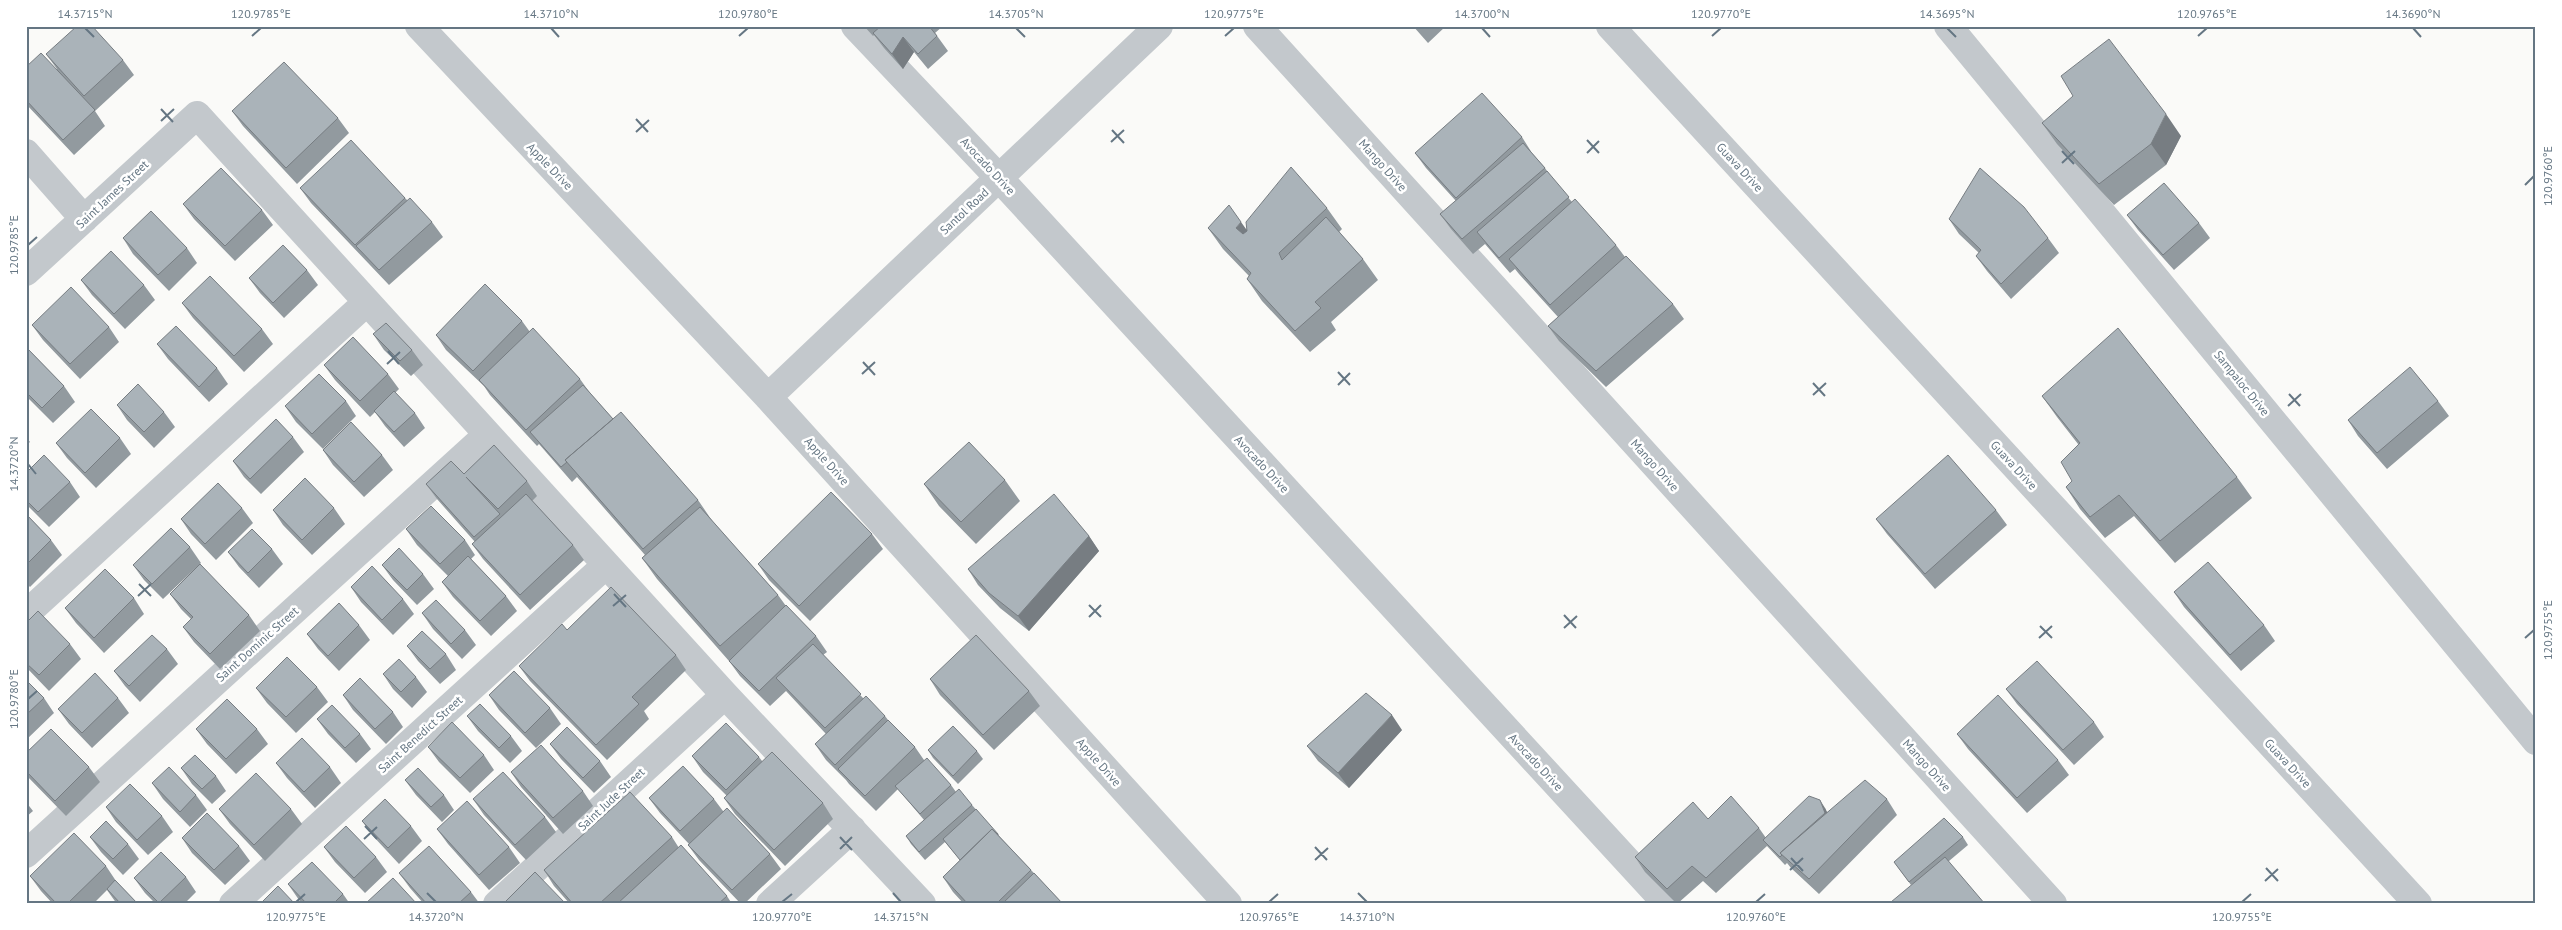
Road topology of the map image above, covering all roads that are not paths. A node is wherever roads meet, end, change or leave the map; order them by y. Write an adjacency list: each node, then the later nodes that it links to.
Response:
1 (419, 26): 12 (street, Apple Drive)
2 (855, 26): 8 (street, Avocado Drive)
3 (1159, 26): 8 (street, Santol Road)
4 (1257, 26): 26 (street, Mango Drive)
5 (1610, 26): 27 (street, Guava Drive)
6 (1948, 26): 17 (street, Sampaloc Drive)
7 (26, 153): 9 (street)
8 (999, 178): 12 (street, Santol Road); 25 (street, Avocado Drive)
9 (84, 219): 10 (street, Saint James Street); 11 (street, Saint James Street)
10 (26, 272)
11 (367, 302): 13 (street); 15 (street)
12 (768, 396): 24 (street, Apple Drive)
13 (487, 434): 14 (street); 19 (street, Saint Dominic Street)
14 (606, 564): 16 (street); 20 (street, Saint Benedict Street)
15 (26, 614)
16 (725, 695): 18 (street); 21 (street, Saint Jude Street)
17 (2536, 741)
18 (852, 829): 22 (street); 23 (street)
19 (26, 854)
20 (234, 904)
21 (497, 904)
22 (770, 904)
23 (922, 904)
24 (1228, 904)
25 (1667, 904)
26 (2053, 904)
27 (2418, 904)

